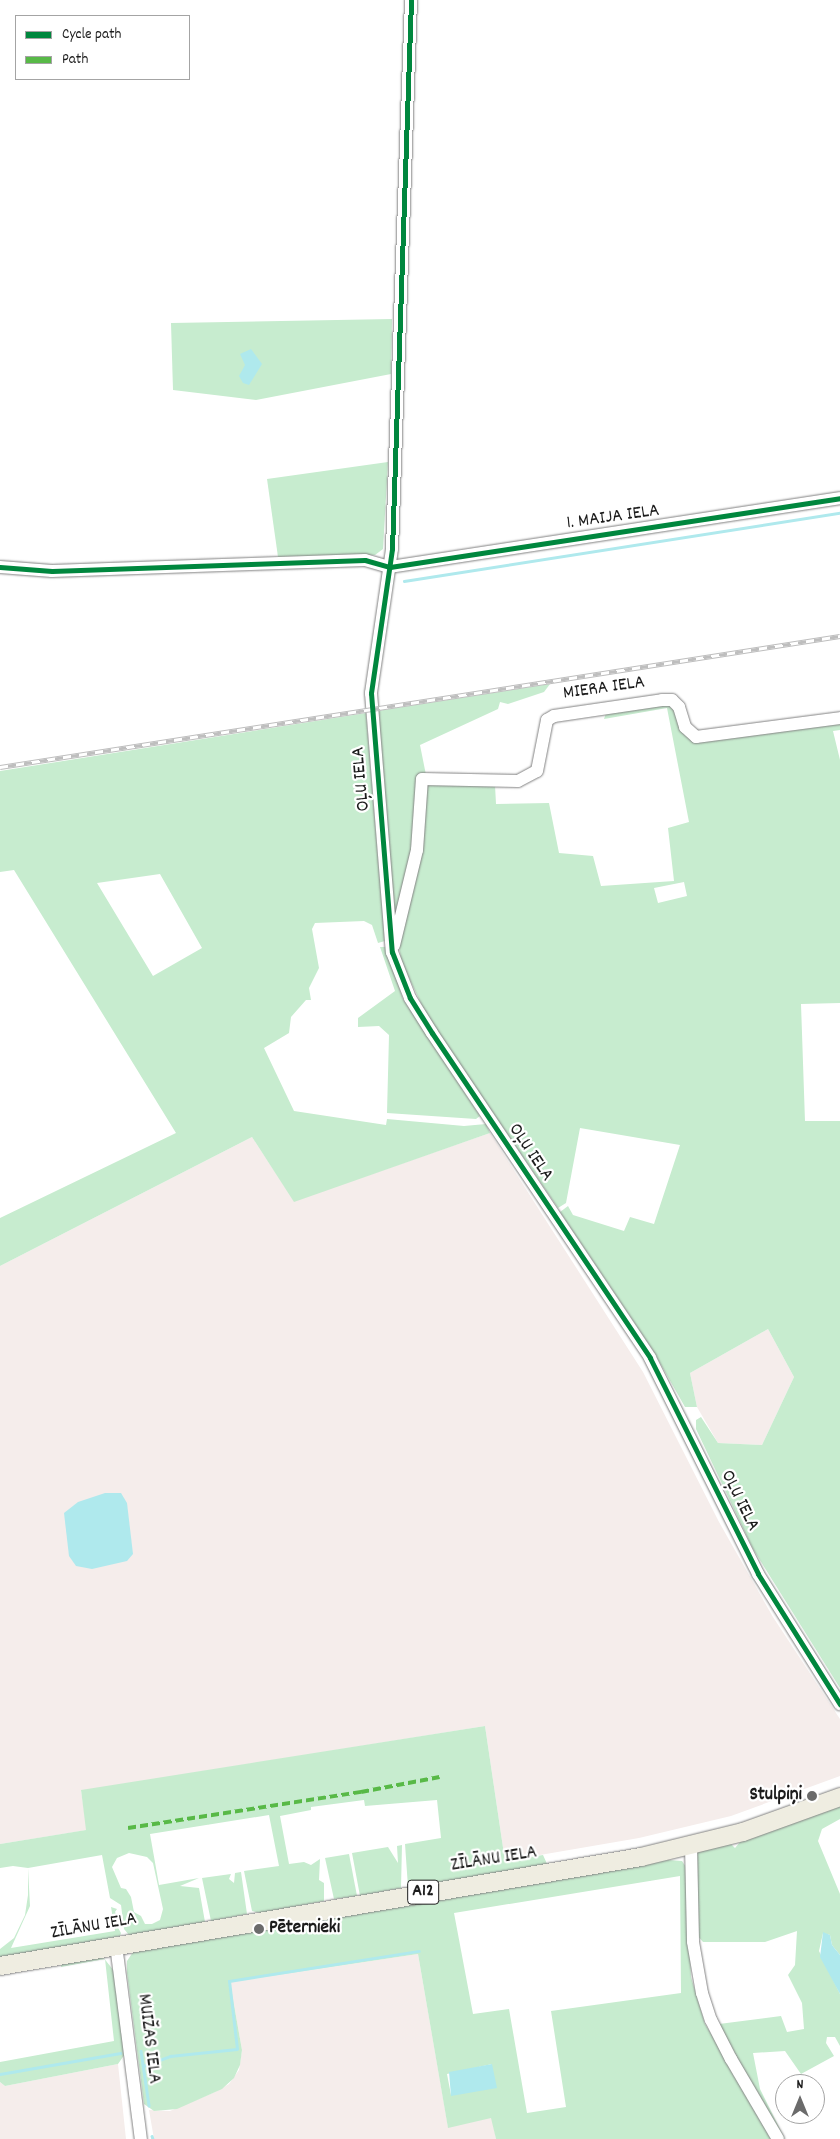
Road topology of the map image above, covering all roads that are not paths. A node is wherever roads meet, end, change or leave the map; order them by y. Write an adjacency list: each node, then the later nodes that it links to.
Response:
1 (411, 0): 4 (street, OĻU IELA)
2 (840, 498): 4 (street, 1. MAIJA IELA)
3 (0, 567): 4 (street)
4 (390, 567): 6 (street, OĻU IELA)
5 (840, 718): 6 (street, MIERA IELA)
6 (392, 952): 7 (street, OĻU IELA)
7 (840, 1704)
8 (840, 1797): 9 (highway, ZĪLĀNU IELA / A12)
9 (691, 1845): 10 (highway, ZĪLĀNU IELA / A12); 13 (street)
10 (116, 1945): 11 (highway, ZĪLĀNU IELA / A12); 12 (street, MUIŽAS IELA)
11 (0, 1966)
12 (141, 2139)
13 (778, 2139)

